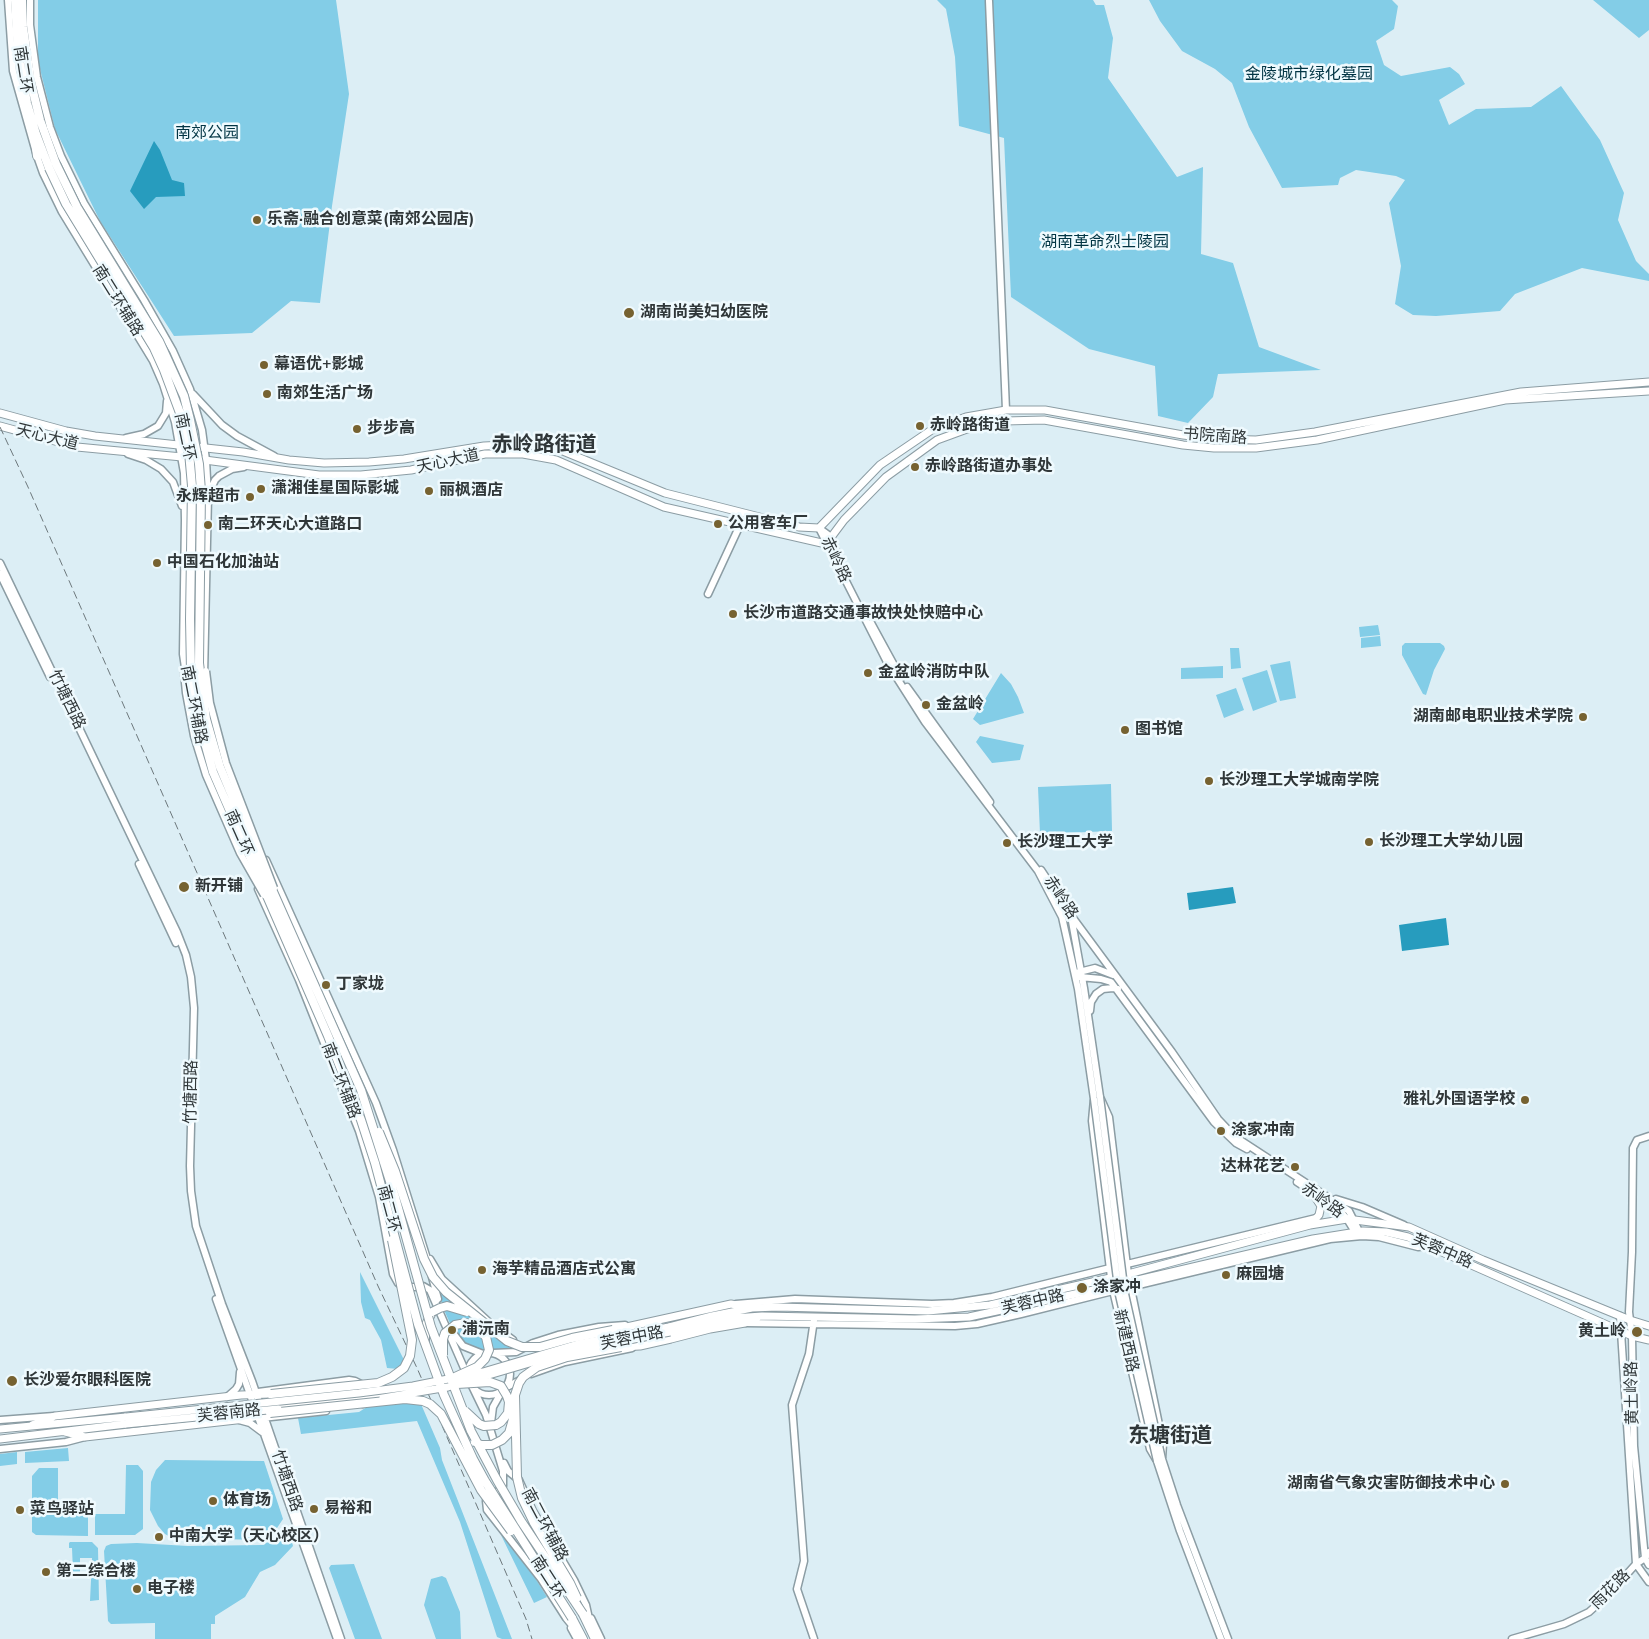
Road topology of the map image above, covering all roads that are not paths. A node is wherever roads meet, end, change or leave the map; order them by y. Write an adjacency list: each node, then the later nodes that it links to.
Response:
1 (8, 0): 6 (main road, 南二环辅路)
2 (14, 0): 7 (highway, 南二环)
3 (22, 0): 9 (highway, 南二环)
4 (30, 0): 11 (main road, 南二环辅路)
5 (989, 1): 14 (main road)
6 (22, 106): 7 (highway); 8 (main road, 南二环辅路)
7 (34, 125): 8 (highway); 9 (highway, 南二环)
8 (37, 156): 13 (main road, 南二环辅路)
9 (52, 166): 37 (highway, 南二环, bridge)
10 (1649, 382): 14 (main road, 书院南路)
11 (190, 389): 19 (main road, 南二环辅路); 22 (main road)
12 (1649, 390): 29 (main road, 书院南路)
13 (166, 392): 17 (main road); 18 (main road, 南二环辅路)
14 (1006, 410): 28 (main road, 书院南路)
15 (0, 413): 17 (main road, 天心大道)
16 (0, 426): 20 (main road, 天心大道)
17 (118, 438): 18 (main road, 天心大道)
18 (180, 445): 19 (main road, 天心大道); 21 (main road, 南二环辅路)
19 (205, 448): 22 (main road, 天心大道); 23 (main road, 南二环辅路)
20 (117, 451): 21 (main road, 天心大道); 26 (main road)
21 (182, 457): 23 (main road, 天心大道); 26 (main road, 南二环辅路)
22 (279, 458): 28 (main road, 天心大道)
23 (206, 460): 24 (main road, 天心大道); 25 (main road, 南二环辅路)
24 (253, 467): 25 (main road); 27 (main road, 天心大道)
25 (208, 497): 34 (main road, 南二环辅路)
26 (185, 520): 35 (main road, 南二环辅路)
27 (740, 525): 30 (main road, 天心大道); 33 (main road)
28 (819, 528): 29 (main road, 赤岭路); 30 (main road, 赤岭路)
29 (831, 537): 30 (main road, 书院南路); 36 (main road, 赤岭路)
30 (826, 544): 39 (main road, 赤岭路)
31 (0, 563): 92 (main road, 竹塘西路)
32 (0, 574): 83 (main road, 竹塘西路)
33 (708, 594)
34 (205, 652): 37 (main road, bridge); 54 (main road, 南二环辅路)
35 (183, 654): 37 (main road, bridge); 85 (main road, 南二环辅路)
36 (1070, 914): 38 (main road, 赤岭路); 39 (main road, 新建西路)
37 (279, 916): 42 (highway, 南二环, bridge); 46 (highway, 南二环, bridge)
38 (1113, 975): 39 (main road); 47 (main road, 赤岭路)
39 (1078, 976): 40 (main road, 赤岭路); 41 (main road, 新建西路); 43 (main road, 新建西路)
40 (1118, 989): 41 (main road); 45 (main road, 赤岭路)
41 (1088, 1017): 43 (main road, 新建西路)
42 (361, 1090): 64 (highway, bridge); 82 (highway, 南二环, bridge)
43 (1097, 1098): 55 (main road, 新建西路); 56 (main road, 新建西路); 109 (main road, 新建西路, bridge)
44 (1647, 1136): 66 (main road, 黄土岭路)
45 (1312, 1192): 48 (main road); 49 (main road, 赤岭路)
46 (384, 1196): 75 (highway, 南二环, bridge); 91 (highway, bridge)
47 (1328, 1197): 49 (main road, 赤岭路); 51 (main road, 赤岭路)
48 (1316, 1218): 50 (main road); 55 (main road)
49 (1351, 1219): 50 (main road, 芙蓉中路); 51 (main road, 芙蓉中路); 52 (main road, 赤岭路)
50 (1310, 1226): 57 (main road, 芙蓉中路)
51 (1409, 1226): 63 (main road, 芙蓉中路)
52 (1357, 1232): 53 (main road, 芙蓉中路); 59 (main road, 芙蓉中路)
53 (1429, 1246): 59 (main road); 72 (main road, 芙蓉中路)
54 (426, 1252): 79 (main road); 81 (main road, 南二环辅路)
55 (1127, 1264): 56 (main road); 57 (main road, 新建西路)
56 (1110, 1268): 58 (main road, 新建西路); 61 (main road)
57 (1128, 1274): 58 (main road, 芙蓉中路); 59 (main road, 新建西路)
58 (1111, 1278): 60 (main road, 新建西路); 61 (main road, 芙蓉中路)
59 (1130, 1284): 60 (main road, 芙蓉中路); 109 (main road, 新建西路)
60 (1113, 1289): 65 (main road, 芙蓉中路); 109 (main road, 新建西路)
61 (731, 1308): 68 (main road); 70 (main road)
62 (762, 1316): 65 (main road, 芙蓉中路); 67 (main road); 70 (main road, 芙蓉中路)
63 (1620, 1316): 66 (main road, 芙蓉中路); 72 (main road, 黄土岭路)
64 (478, 1318): 71 (highway, bridge); 75 (highway, bridge)
65 (814, 1320): 67 (main road); 126 (main road)
66 (1630, 1320): 69 (main road, 芙蓉中路); 73 (main road, 黄土岭路)
67 (745, 1323): 77 (main road)
68 (638, 1324): 71 (main road); 76 (main road)
69 (1649, 1326)
70 (669, 1329): 86 (main road, 芙蓉中路, bridge)
71 (613, 1330)
72 (1620, 1331): 73 (main road, 芙蓉中路); 114 (main road, 黄土岭路)
73 (1632, 1336): 74 (main road, 芙蓉中路); 110 (main road, 黄土岭路)
74 (1649, 1340)
75 (425, 1343): 101 (highway, 南二环, bridge)
76 (533, 1343): 79 (main road); 84 (main road)
77 (640, 1346): 78 (main road); 84 (main road)
78 (621, 1347): 95 (highway, bridge)
79 (516, 1352): 80 (main road)
80 (493, 1353): 81 (main road); 88 (main road)
81 (483, 1354): 85 (main road)
82 (444, 1365): 86 (highway, bridge); 94 (highway, 南二环, bridge)
83 (240, 1366): 92 (main road, 竹塘西路); 93 (main road)
84 (544, 1369): 88 (main road)
85 (468, 1374): 86 (main road); 87 (main road)
86 (458, 1381): 87 (main road); 89 (main road, bridge); 94 (highway, bridge); 100 (main road, 芙蓉南路, bridge)
87 (471, 1384): 88 (main road); 119 (main road, 南二环辅路)
88 (503, 1389): 117 (main road, 南二环辅路)
89 (411, 1390): 90 (main road); 96 (main road)
90 (380, 1393): 92 (main road); 92 (main road)
91 (271, 1394): 92 (main road)
92 (255, 1395): 93 (main road); 96 (main road, 竹塘西路)
93 (227, 1397): 97 (main road)
94 (460, 1403): 118 (highway, 南二环, bridge)
95 (515, 1407): 101 (highway, bridge); 118 (highway, bridge)
96 (263, 1415): 99 (main road); 105 (main road, 竹塘西路); 113 (highway, bridge)
97 (56, 1416): 98 (main road); 102 (main road)
98 (0, 1420)
99 (235, 1420): 105 (main road); 106 (main road)
100 (126, 1421): 102 (main road, 芙蓉南路); 104 (main road, 芙蓉南路)
101 (457, 1424): 113 (highway, 南二环, bridge)
102 (32, 1425): 103 (main road, 芙蓉南路)
103 (0, 1429)
104 (64, 1432): 106 (main road); 107 (main road, 芙蓉南路)
105 (267, 1434): 122 (main road, 竹塘西路); 123 (main road, 竹塘西路)
106 (85, 1437): 108 (main road)
107 (0, 1439)
108 (0, 1449)
109 (1159, 1460): 127 (main road, 新建西路); 128 (main road, 新建西路)
110 (1642, 1530): 111 (main road); 112 (main road, 黄土岭路)
111 (1649, 1536)
112 (1647, 1555): 114 (main road, 雨花路); 115 (main road, 黄土岭路)
113 (537, 1563): 119 (highway, 南二环, bridge)
114 (1636, 1564): 116 (main road); 129 (main road, 雨花路)
115 (1649, 1565)
116 (1649, 1582)
117 (586, 1605): 120 (main road, 南二环辅路); 125 (main road, 南二环辅路)
118 (583, 1614): 120 (highway, 南二环)
119 (569, 1618): 121 (highway, 南二环)
120 (591, 1631): 124 (highway, 南二环)
121 (581, 1638)
122 (337, 1639)
123 (341, 1639)
124 (595, 1639)
125 (601, 1639)
126 (814, 1639)
127 (1221, 1639)
128 (1228, 1639)
129 (1512, 1639)

